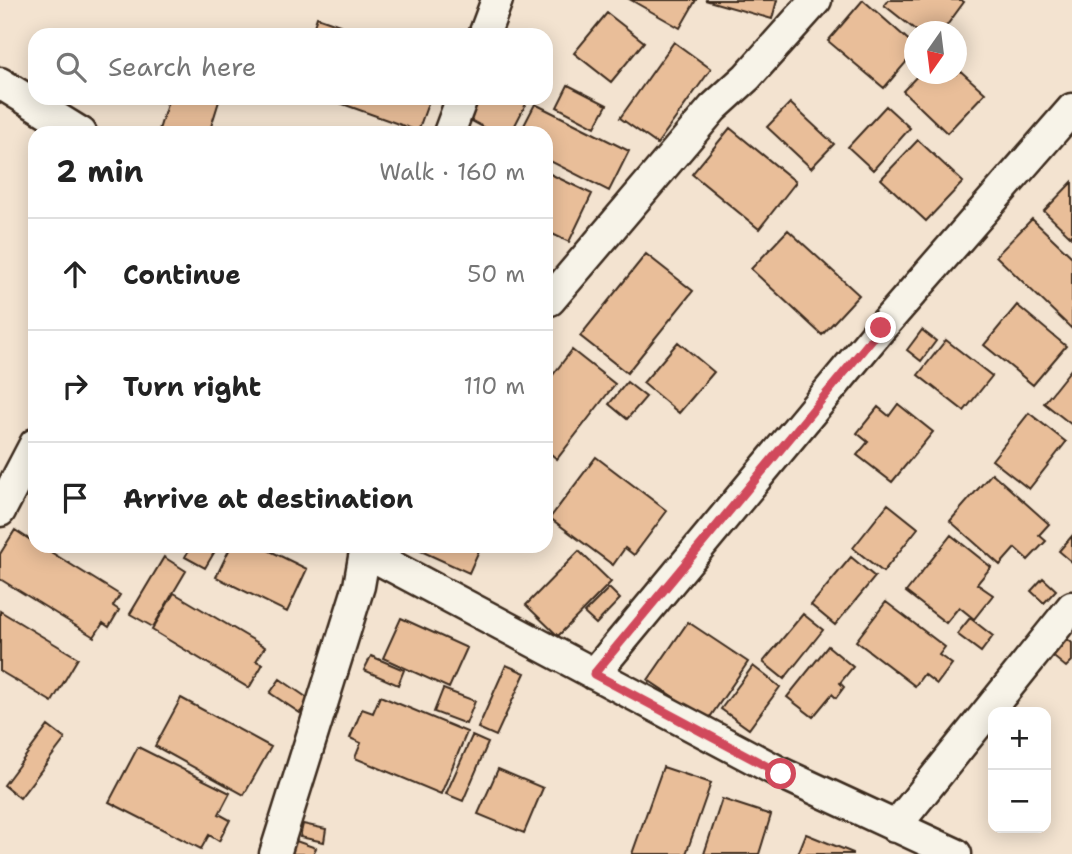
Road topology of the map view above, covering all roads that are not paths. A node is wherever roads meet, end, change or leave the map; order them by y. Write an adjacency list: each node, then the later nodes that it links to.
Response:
1 (497, 0): 3 (street)
2 (816, 0): 11 (street)
3 (487, 28)
4 (0, 83): 5 (street)
5 (28, 100)
6 (36, 105): 9 (street)
7 (459, 105): 10 (street)
8 (1072, 110): 17 (street)
9 (70, 126)
10 (452, 126)
11 (553, 296)
12 (28, 457): 13 (street)
13 (0, 511)
14 (364, 553): 19 (street)
15 (372, 553): 17 (street)
16 (1072, 607): 18 (street)
17 (594, 674): 18 (street)
18 (895, 827): 20 (street)
19 (275, 854)
20 (956, 854)

